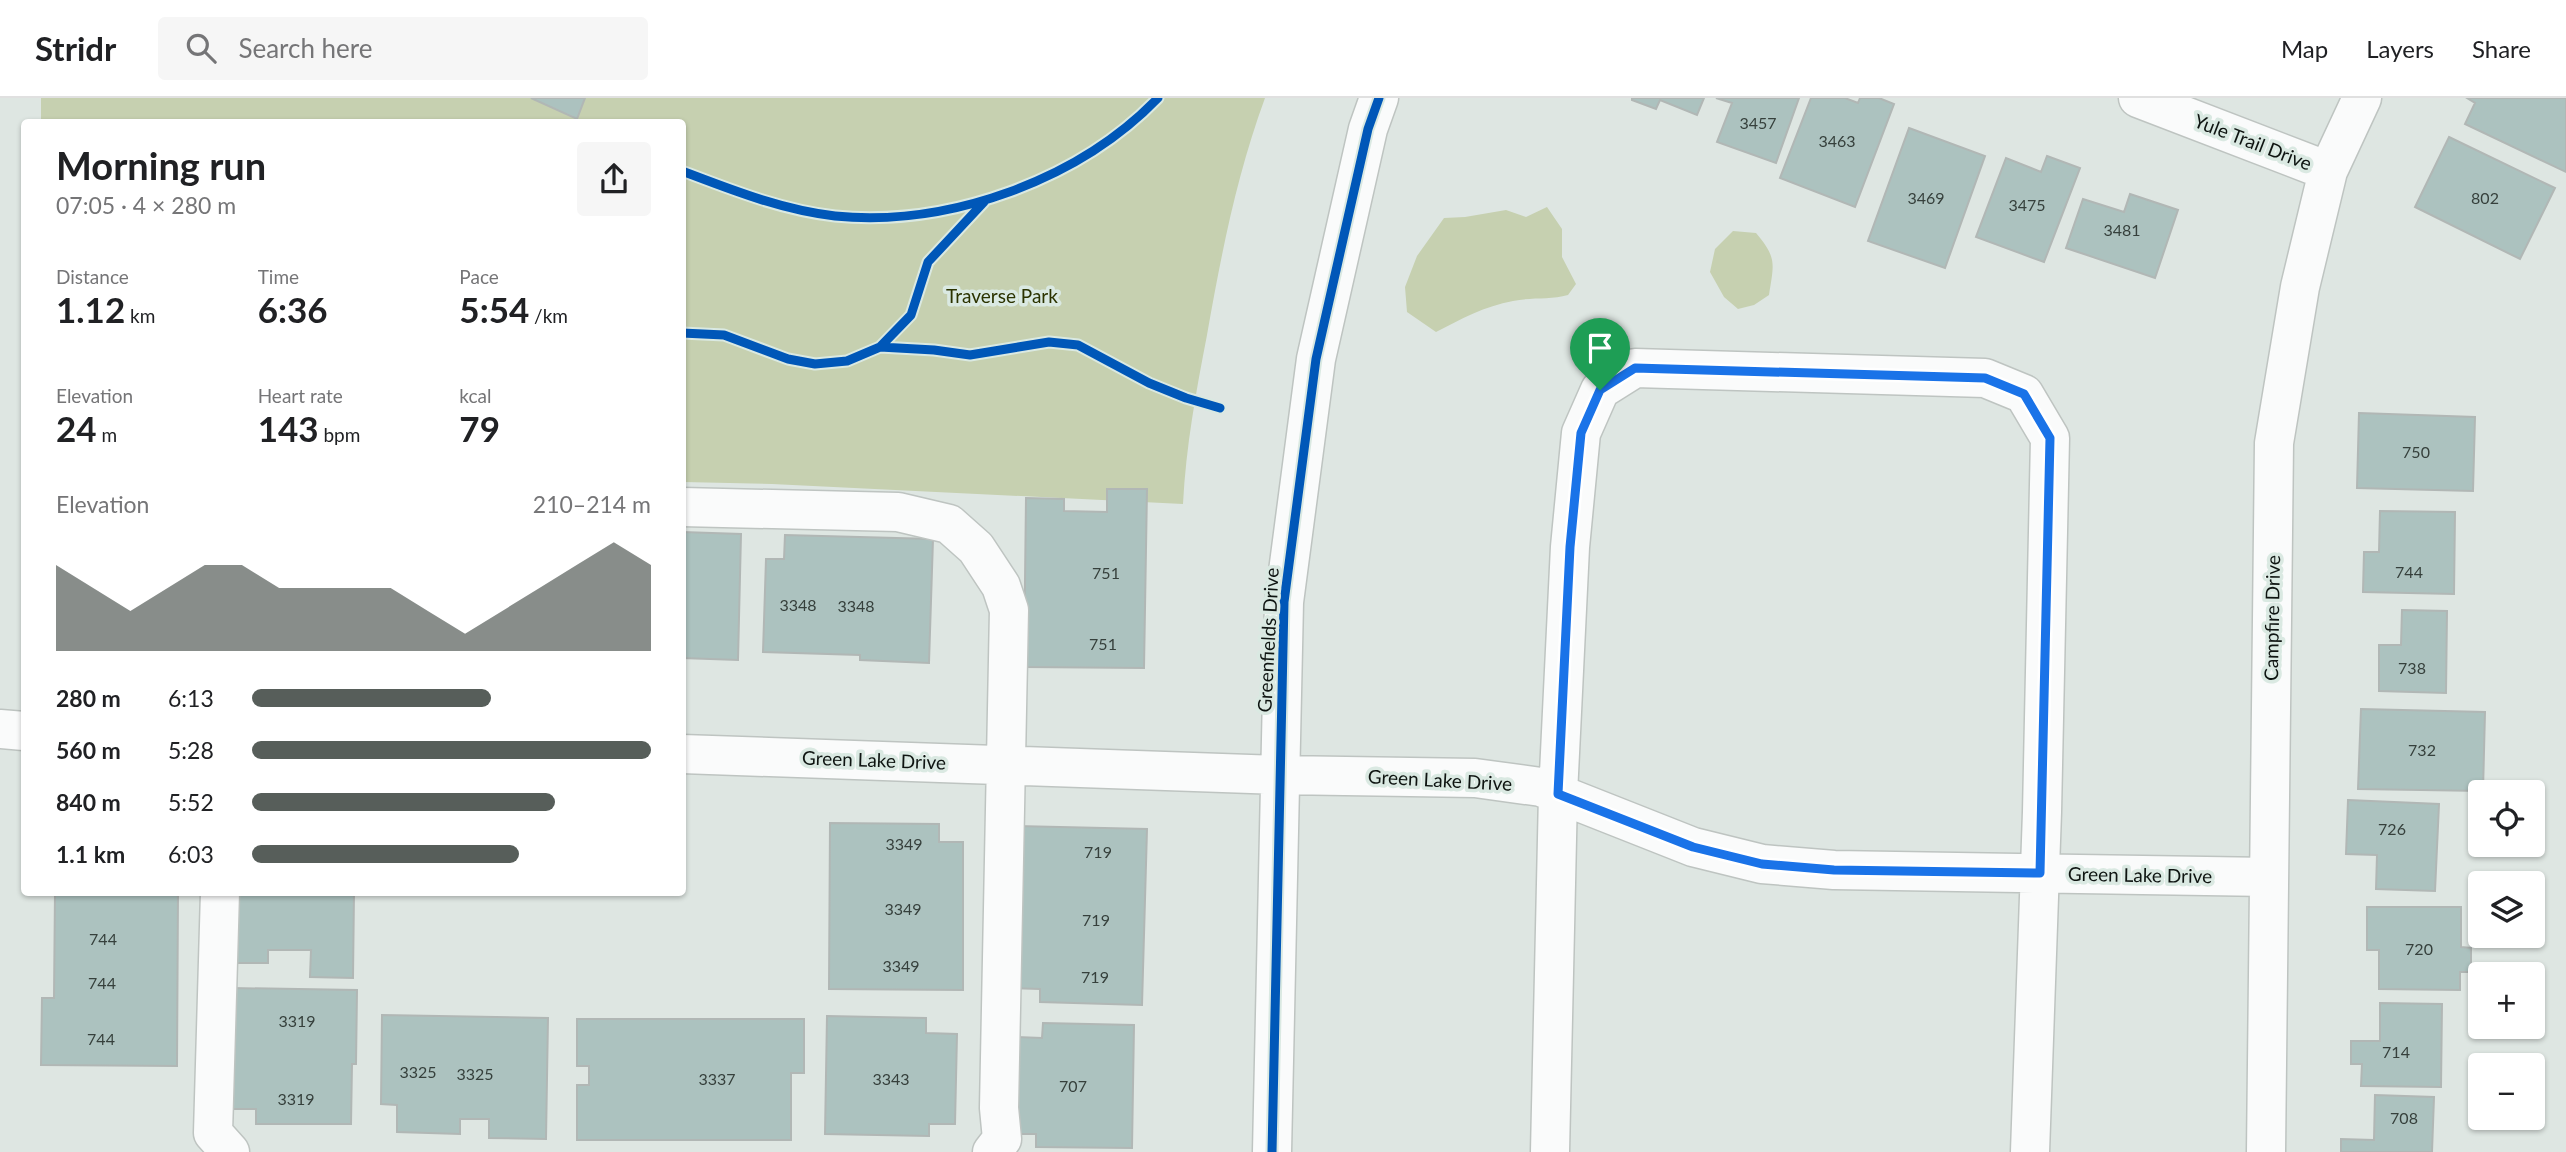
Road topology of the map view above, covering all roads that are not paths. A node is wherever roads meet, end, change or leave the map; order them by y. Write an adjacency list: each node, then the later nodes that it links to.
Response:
1 (1379, 98): 10 (street, Greenfields Drive)
2 (2138, 98): 4 (street, Yule Trail Drive)
3 (2362, 98): 4 (street, Campfire Drive)
4 (2328, 171): 13 (street, Campfire Drive)
5 (686, 507): 9 (street)
6 (0, 729): 7 (street)
7 (21, 731)
8 (686, 754): 9 (street, Green Lake Drive)
9 (1006, 765): 10 (street, Green Lake Drive); 16 (street)
10 (1280, 775): 11 (street, Green Lake Drive); 17 (street, Greenfields Drive)
11 (1558, 794): 12 (street, Green Lake Drive); 12 (street); 18 (street)
12 (2040, 873): 13 (street, Green Lake Drive); 19 (street)
13 (2269, 877): 20 (street, Campfire Drive)
14 (220, 896): 15 (street)
15 (229, 1152)
16 (992, 1152)
17 (1272, 1152)
18 (1550, 1152)
19 (2030, 1152)
20 (2266, 1152)

